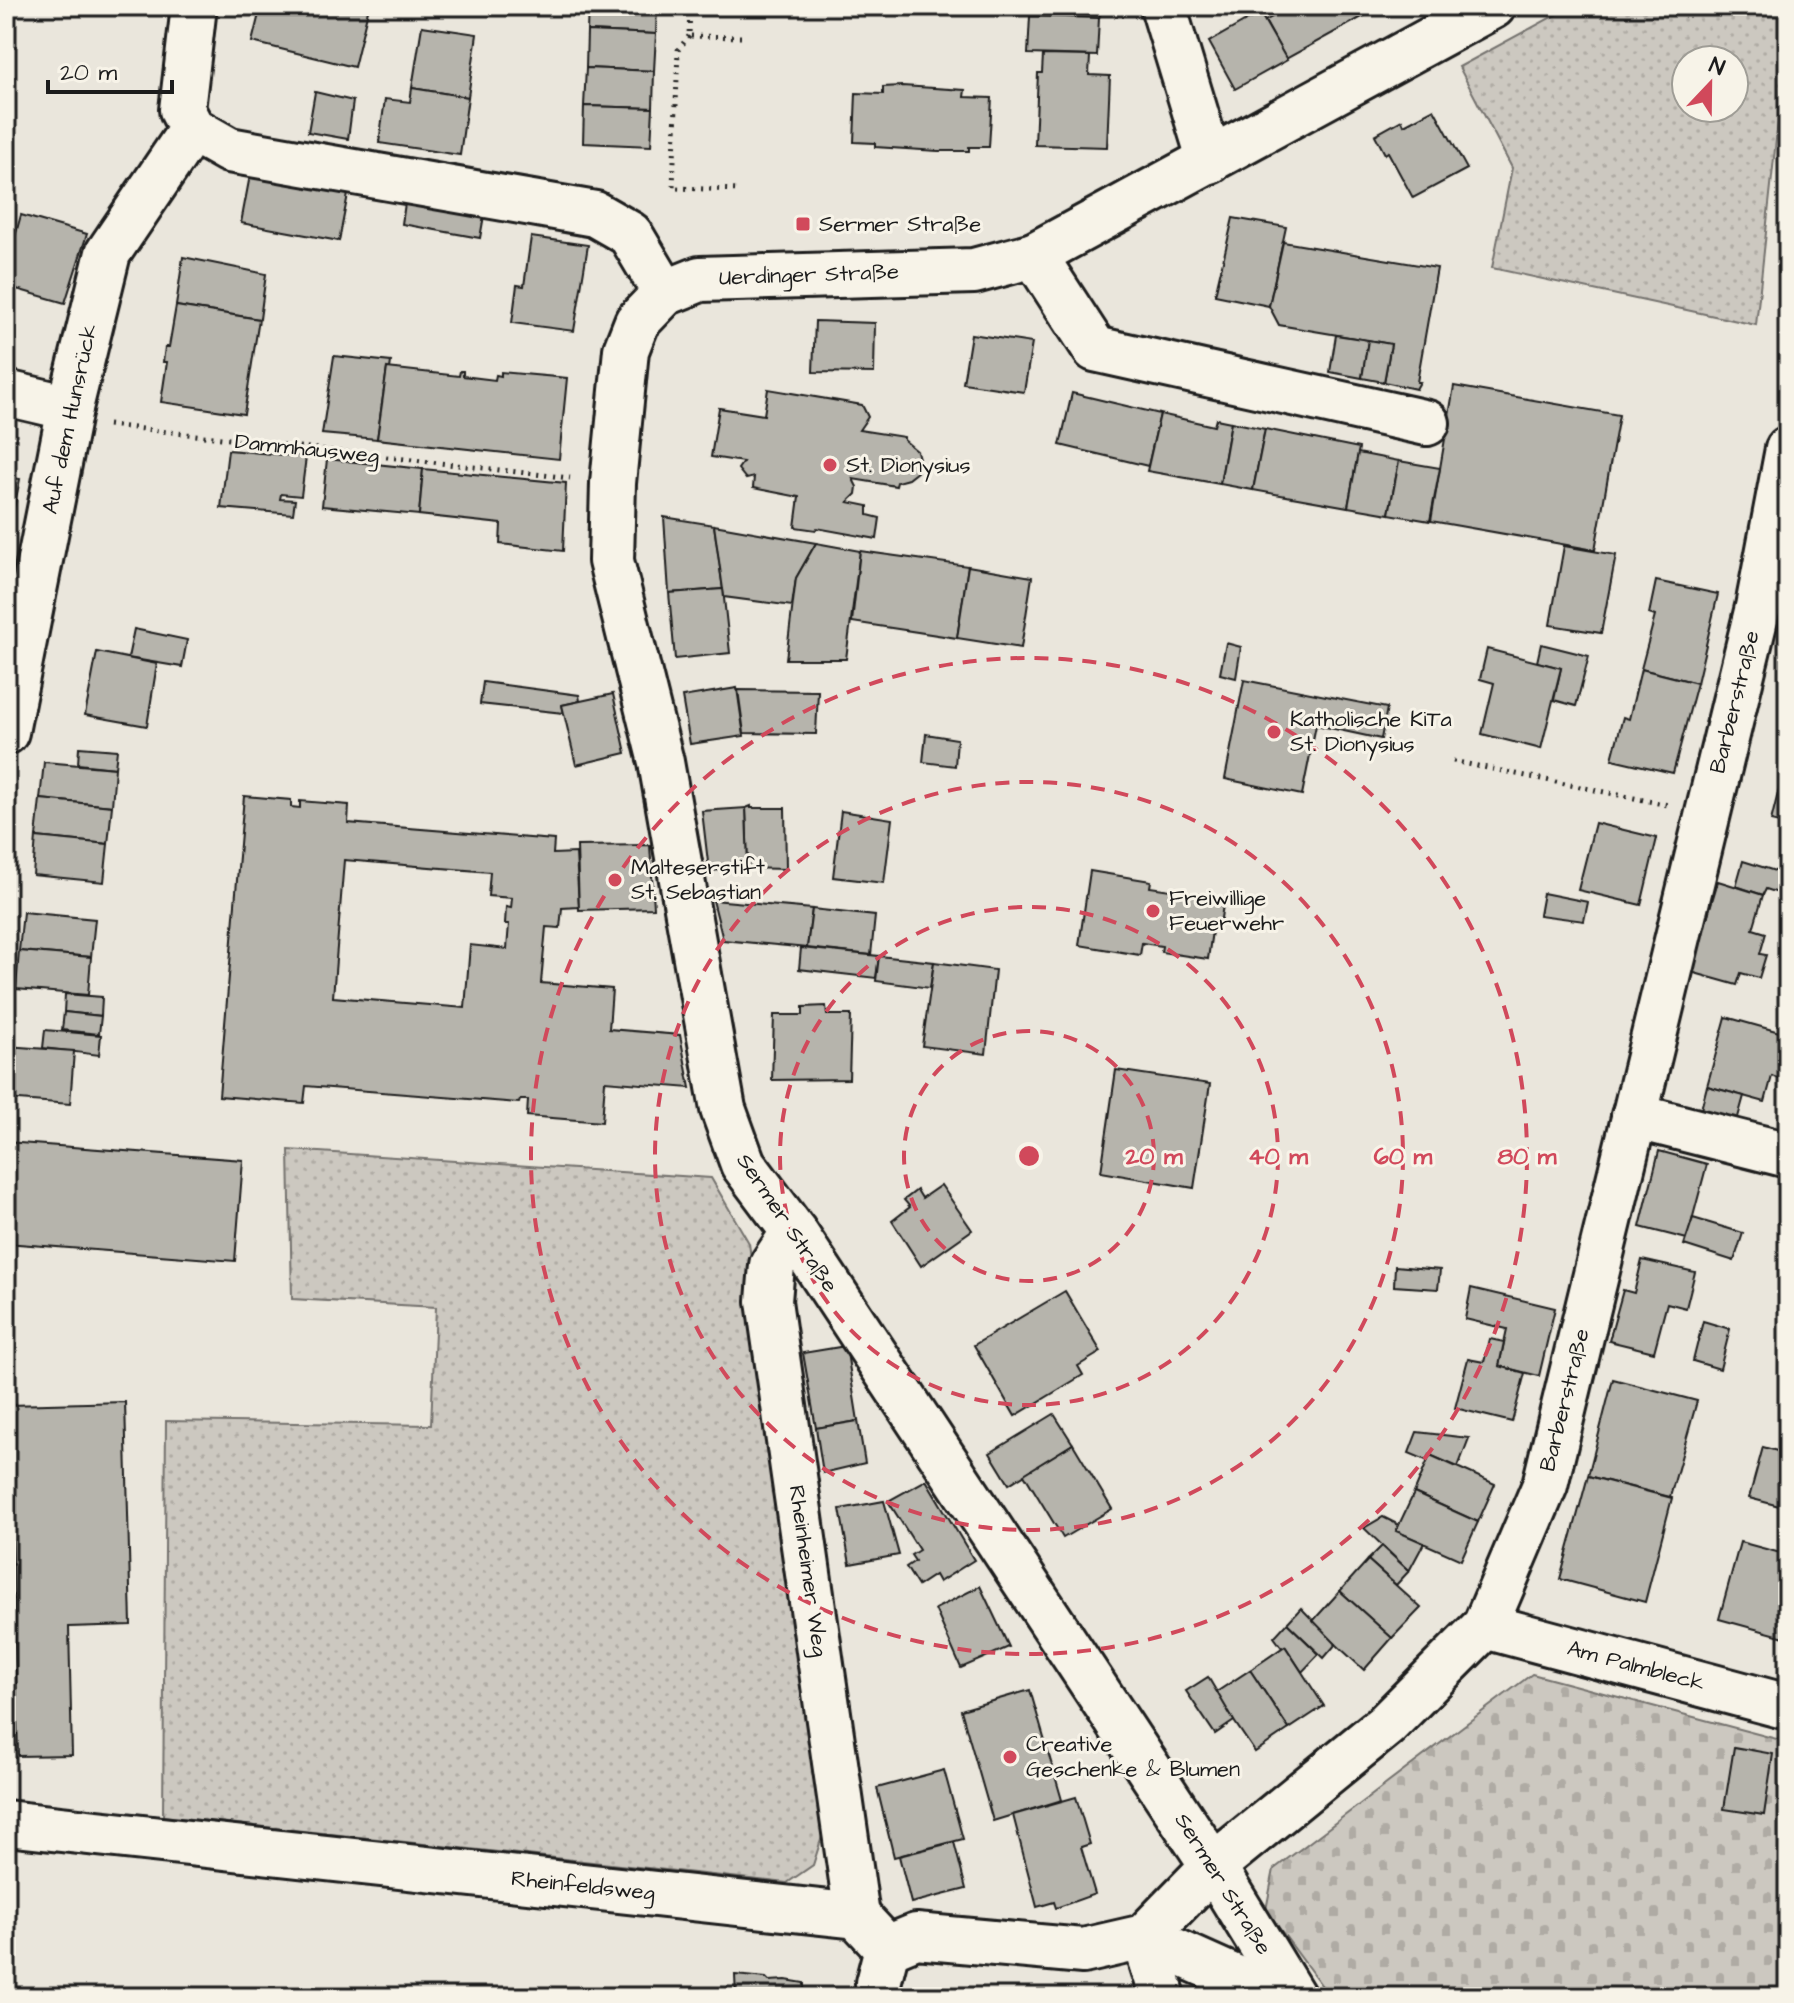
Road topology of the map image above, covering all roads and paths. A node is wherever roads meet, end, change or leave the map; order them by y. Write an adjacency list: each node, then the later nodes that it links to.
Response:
1 (194, 6): 7 (street)
2 (690, 6): 5 (path)
3 (1163, 6): 8 (street)
4 (1493, 6): 8 (street, Uerdinger Straße)
5 (689, 36): 6 (path); 9 (path)
6 (745, 37)
7 (192, 129): 11 (street); 13 (street, Auf dem Hunsrück)
8 (1210, 161): 10 (street, Uerdinger Straße)
9 (740, 190)
10 (1034, 255): 11 (street, Uerdinger Straße); 14 (street)
11 (665, 293): 16 (street, Sermer Straße)
12 (6, 393): 13 (street)
13 (70, 408): 16 (path, Dammhausweg); 18 (street, Auf dem Hunsrück)
14 (1427, 423)
15 (1788, 449): 17 (street, Barberstraße)
16 (613, 483): 23 (street, Sermer Straße)
17 (1773, 611): 20 (street, Barberstraße)
18 (6, 732)
19 (1453, 761): 20 (path)
20 (1708, 813): 21 (street, Barberstraße)
21 (1634, 1116): 22 (street); 24 (street, Barberstraße)
22 (1788, 1155)
23 (794, 1232): 27 (street, Sermer Straße); 28 (street, Rheinheimer Weg)
24 (1485, 1626): 25 (street, Am Palmbleck); 27 (street, Barberstraße)
25 (1788, 1707)
26 (6, 1823): 28 (street, Rheinfeldsweg)
27 (1213, 1866): 29 (street); 34 (street, Sermer Straße)
28 (857, 1916): 30 (street)
29 (1144, 1937): 30 (street); 32 (street); 33 (street)
30 (887, 1948): 31 (street)
31 (879, 1997)
32 (1163, 1997)
33 (1278, 1997)
34 (1293, 1997)

